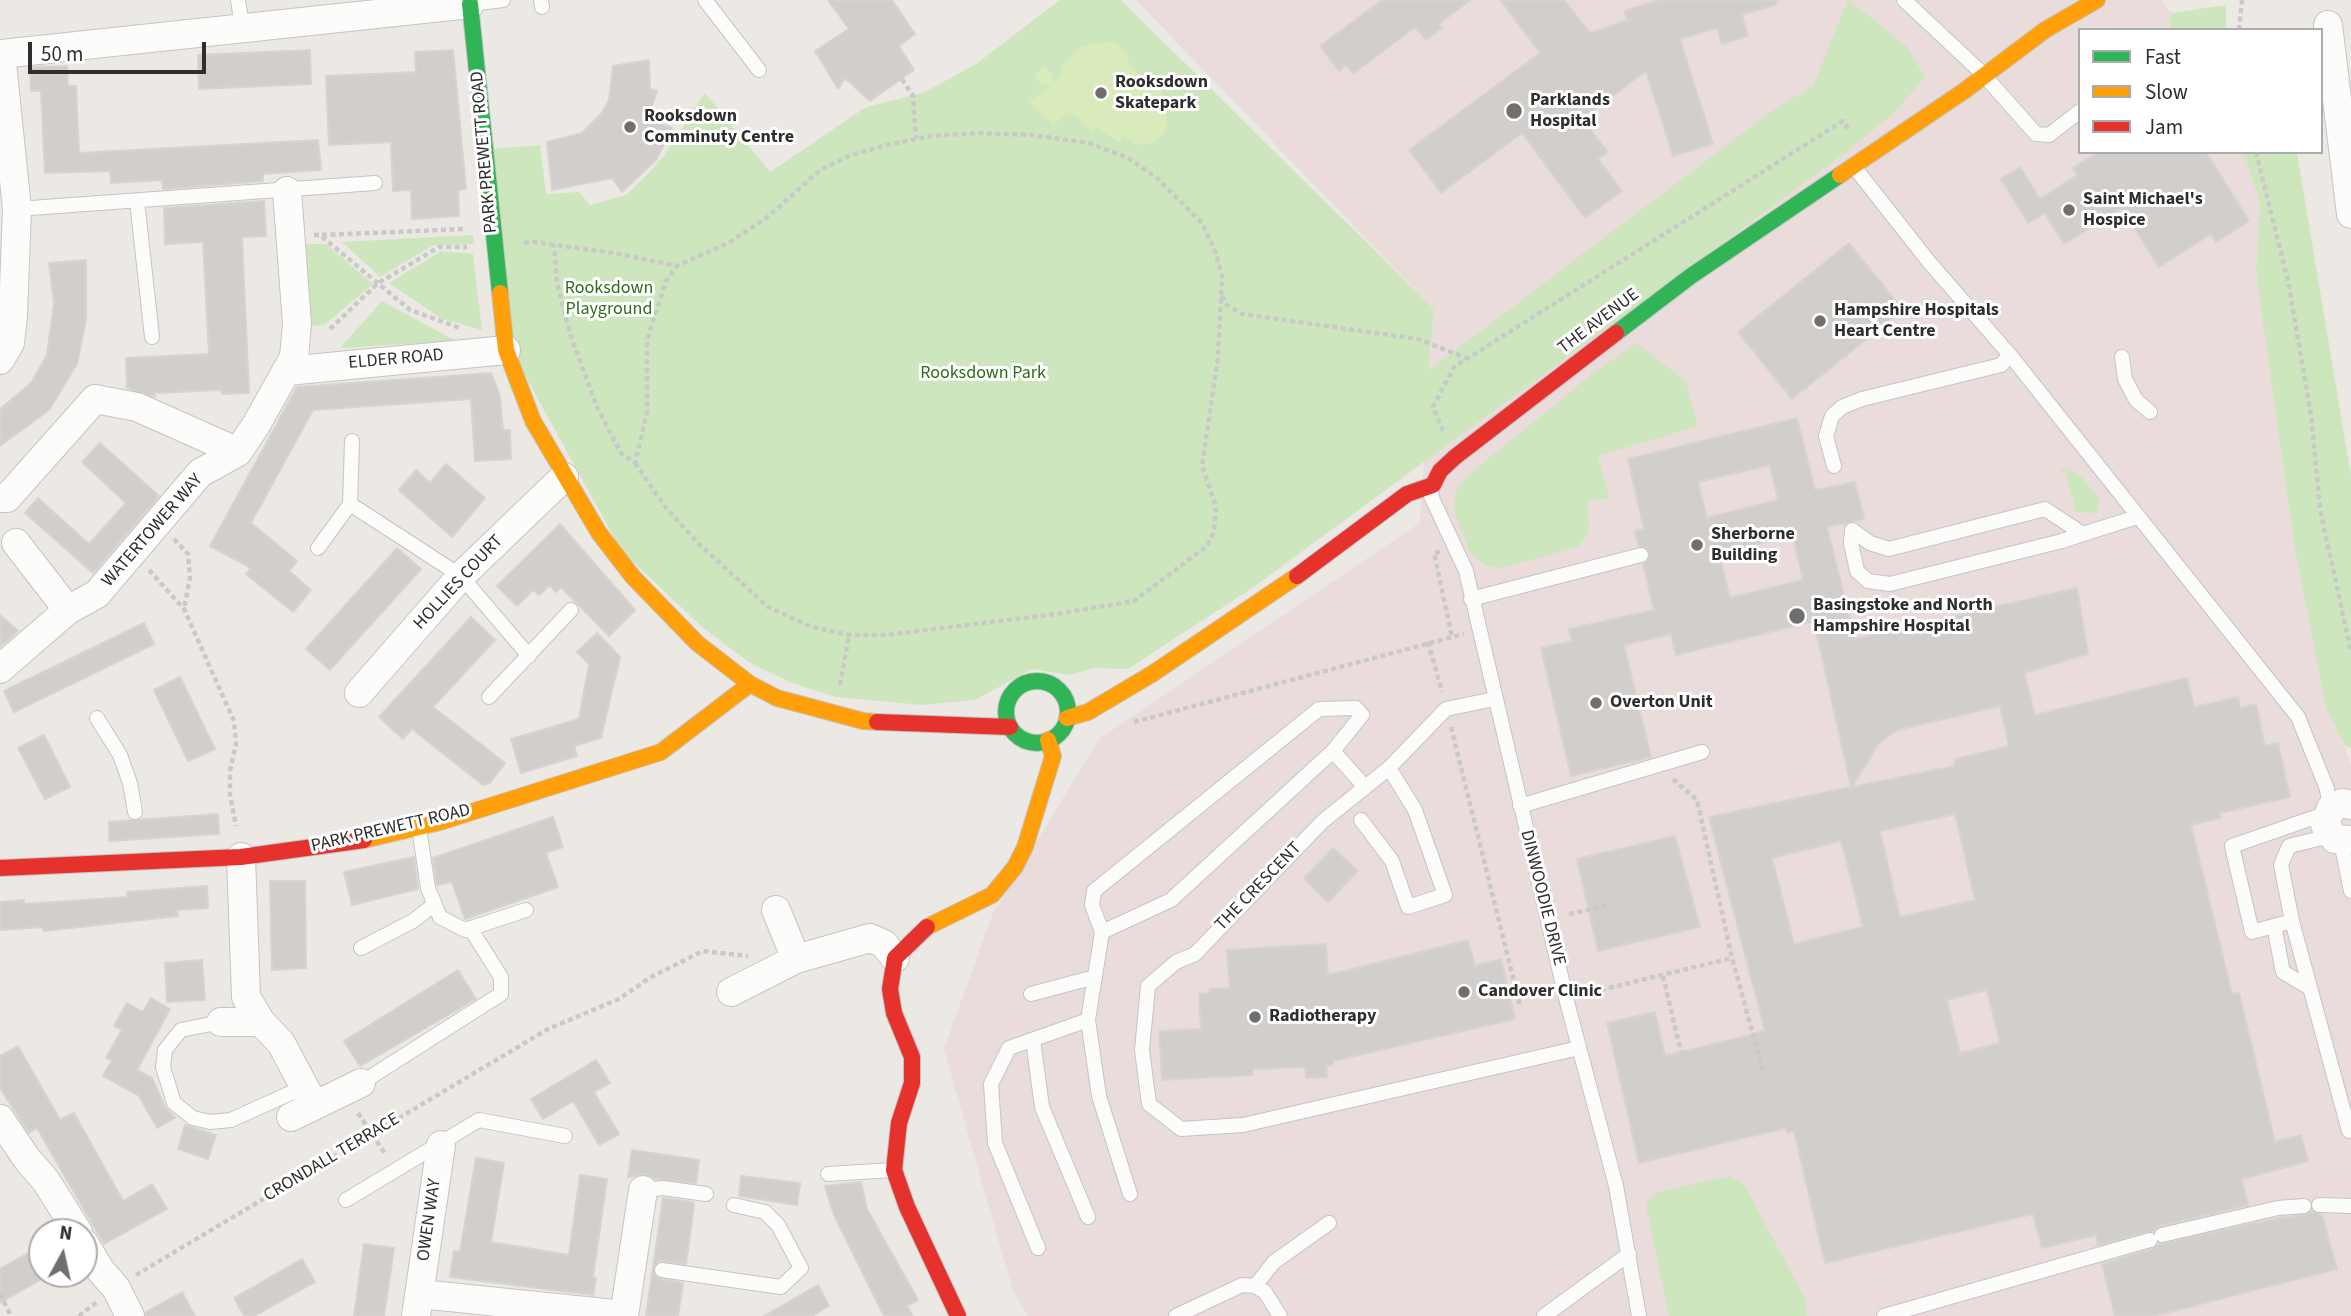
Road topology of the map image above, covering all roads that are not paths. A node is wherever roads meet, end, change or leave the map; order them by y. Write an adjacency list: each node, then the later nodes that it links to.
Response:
1 (503, 0): 5 (lane)
2 (705, 0): 9 (lane)
3 (1904, 0): 10 (lane)
4 (2097, 0): 10 (street, THE AVENUE)
5 (470, 2): 6 (street); 20 (street, PARK PREWETT ROAD)
6 (240, 14): 8 (street)
7 (2328, 25): 12 (street)
8 (0, 54): 17 (street)
9 (759, 70)
10 (1983, 74): 11 (lane); 13 (street, THE AVENUE)
11 (2078, 113)
12 (2347, 151): 18 (street)
13 (1852, 165): 21 (lane); 30 (street, THE AVENUE)
14 (374, 183): 15 (lane)
15 (287, 191): 16 (lane); 24 (street)
16 (136, 201): 17 (lane); 19 (lane)
17 (17, 209): 23 (street)
18 (2351, 214)
19 (152, 337)
20 (506, 350): 24 (street, ELDER ROAD); 29 (street, PARK PREWETT ROAD)
21 (2010, 355): 28 (lane); 33 (lane)
22 (2122, 356): 25 (lane)
23 (0, 360)
24 (287, 370): 27 (street)
25 (2150, 412)
26 (352, 441): 32 (lane)
27 (238, 452): 31 (street); 40 (street, WATERTOWER WAY)
28 (1834, 466)
29 (564, 477): 38 (street, HOLLIES COURT); 44 (street, PARK PREWETT ROAD)
30 (1433, 485): 39 (lane, DINWOODIE DRIVE); 45 (street, THE AVENUE)
31 (0, 499)
32 (351, 504): 36 (lane); 38 (lane)
33 (2137, 517): 34 (lane); 63 (lane)
34 (2083, 534): 34 (lane)
35 (16, 543): 40 (street)
36 (318, 548)
37 (1641, 555): 39 (lane)
38 (461, 576): 42 (lane); 47 (street, HOLLIES COURT)
39 (1471, 598): 49 (lane, DINWOODIE DRIVE)
40 (68, 610): 43 (street, WATERTOWER WAY)
41 (571, 610): 42 (lane)
42 (529, 656): 48 (lane)
43 (0, 669)
44 (750, 684): 53 (street, PARK PREWETT ROAD); 64 (street, PARK PREWETT ROAD)
45 (1136, 684): 46 (street, THE AVENUE); 52 (street, THE AVENUE)
46 (1060, 691): 50 (street, PARK PREWETT ROAD); 52 (street)
47 (359, 693)
48 (489, 697)
49 (1494, 699): 57 (lane, THE CRESCENT); 60 (lane, DINWOODIE DRIVE)
50 (1006, 707): 53 (street, PARK PREWETT ROAD); 54 (street)
51 (97, 718): 61 (lane)
52 (1067, 718): 54 (street)
53 (918, 725): 54 (street, PARK PREWETT ROAD)
54 (1030, 736): 59 (street)
55 (1333, 751): 58 (lane); 76 (lane); 76 (lane)
56 (1702, 752): 60 (lane)
57 (1389, 768): 58 (lane, THE CRESCENT); 62 (lane)
58 (1365, 787): 88 (lane, THE CRESCENT)
59 (1039, 797): 78 (street)
60 (1520, 806): 88 (lane, DINWOODIE DRIVE)
61 (135, 812)
62 (1361, 820)
63 (2339, 821): 69 (lane); 73 (lane); 74 (lane)
64 (418, 827): 66 (street, PARK PREWETT ROAD); 70 (lane)
65 (140, 842): 67 (lane)
66 (241, 857): 67 (street, PARK PREWETT ROAD); 86 (street)
67 (143, 860): 68 (street, PARK PREWETT ROAD)
68 (0, 868)
69 (2351, 891)
70 (435, 904): 75 (lane); 77 (lane)
71 (526, 910): 75 (lane)
72 (776, 910): 79 (street)
73 (2292, 921): 74 (lane); 81 (lane)
74 (2274, 926): 81 (lane)
75 (470, 928): 89 (lane)
76 (1102, 932): 80 (lane)
77 (362, 948)
78 (895, 958): 79 (street); 95 (street)
79 (796, 959): 82 (street)
80 (1095, 977): 83 (lane); 84 (lane)
81 (2310, 988): 92 (lane)
82 (731, 992)
83 (1031, 994)
84 (1088, 1020): 87 (lane); 99 (lane)
85 (221, 1022): 86 (street); 90 (lane)
86 (261, 1022): 90 (street)
87 (1033, 1040): 105 (lane); 108 (lane)
88 (1579, 1048): 109 (lane, DINWOODIE DRIVE)
89 (353, 1087): 90 (street)
90 (303, 1103)
91 (0, 1119): 106 (street)
92 (2349, 1131)
93 (565, 1136): 94 (lane)
94 (441, 1145): 100 (lane); 113 (street, OWEN WAY)
95 (894, 1170): 96 (lane); 116 (street)
96 (828, 1174)
97 (643, 1190): 98 (lane); 115 (street)
98 (706, 1194)
99 (1130, 1194)
100 (346, 1200)
101 (734, 1205): 111 (lane)
102 (2319, 1205): 104 (lane)
103 (2304, 1206): 121 (lane)
104 (2351, 1206)
105 (1088, 1217)
106 (69, 1218)
107 (1329, 1223): 112 (lane)
108 (1038, 1248)
109 (1629, 1254): 119 (lane); 120 (lane, DINWOODIE DRIVE)
110 (98, 1266): 114 (street)
111 (662, 1269)
112 (1255, 1286): 117 (lane); 118 (lane)
113 (418, 1305): 115 (street, OWEN WAY)
114 (130, 1316)
115 (624, 1316)
116 (958, 1316)
117 (1176, 1316)
118 (1280, 1316)
119 (1544, 1316)
120 (1640, 1316)
121 (1884, 1316)

